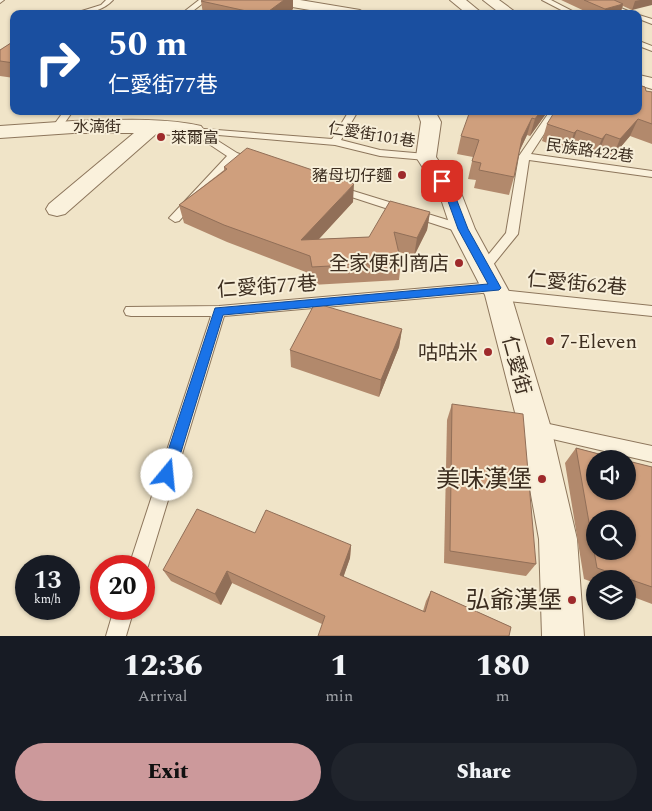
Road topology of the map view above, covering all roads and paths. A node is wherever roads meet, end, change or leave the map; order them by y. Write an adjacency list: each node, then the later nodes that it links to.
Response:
1 (110, 0): 9 (lane)
2 (204, 0): 10 (lane)
3 (274, 0): 8 (street)
4 (457, 0): 12 (street)
5 (490, 0): 13 (street)
6 (545, 0): 14 (lane)
7 (602, 1): 15 (lane)
8 (312, 3): 11 (street)
9 (89, 10)
10 (190, 10)
11 (343, 10)
12 (471, 10)
13 (505, 10)
14 (566, 10)
15 (623, 10)
16 (352, 115): 23 (lane)
17 (428, 115): 26 (street)
18 (548, 115): 25 (lane)
19 (64, 119): 20 (street, 水湳街); 22 (street, 水湳街)
20 (152, 127): 21 (street, 水湳街); 30 (street)
21 (194, 130): 23 (lane, 仁愛街101巷); 24 (lane)
22 (0, 132)
23 (335, 142): 26 (lane, 仁愛街101巷)
24 (233, 155): 27 (lane); 31 (lane)
25 (524, 156): 28 (lane, 民族路422巷); 33 (lane)
26 (426, 157): 32 (street, 仁愛街)
27 (270, 167)
28 (652, 174)
29 (325, 185): 32 (lane)
30 (57, 209)
31 (175, 218)
32 (463, 229): 33 (street, 仁愛街)
33 (493, 284): 35 (lane, 仁愛街77巷); 36 (lane, 仁愛街62巷); 37 (street, 仁愛街)
34 (131, 311): 35 (lane, 仁愛街77巷)
35 (219, 311): 39 (lane)
36 (652, 311)
37 (535, 428): 38 (lane); 42 (street, 仁愛街)
38 (652, 454)
39 (141, 555)
40 (121, 620): 41 (lane)
41 (116, 636)
42 (563, 636)

